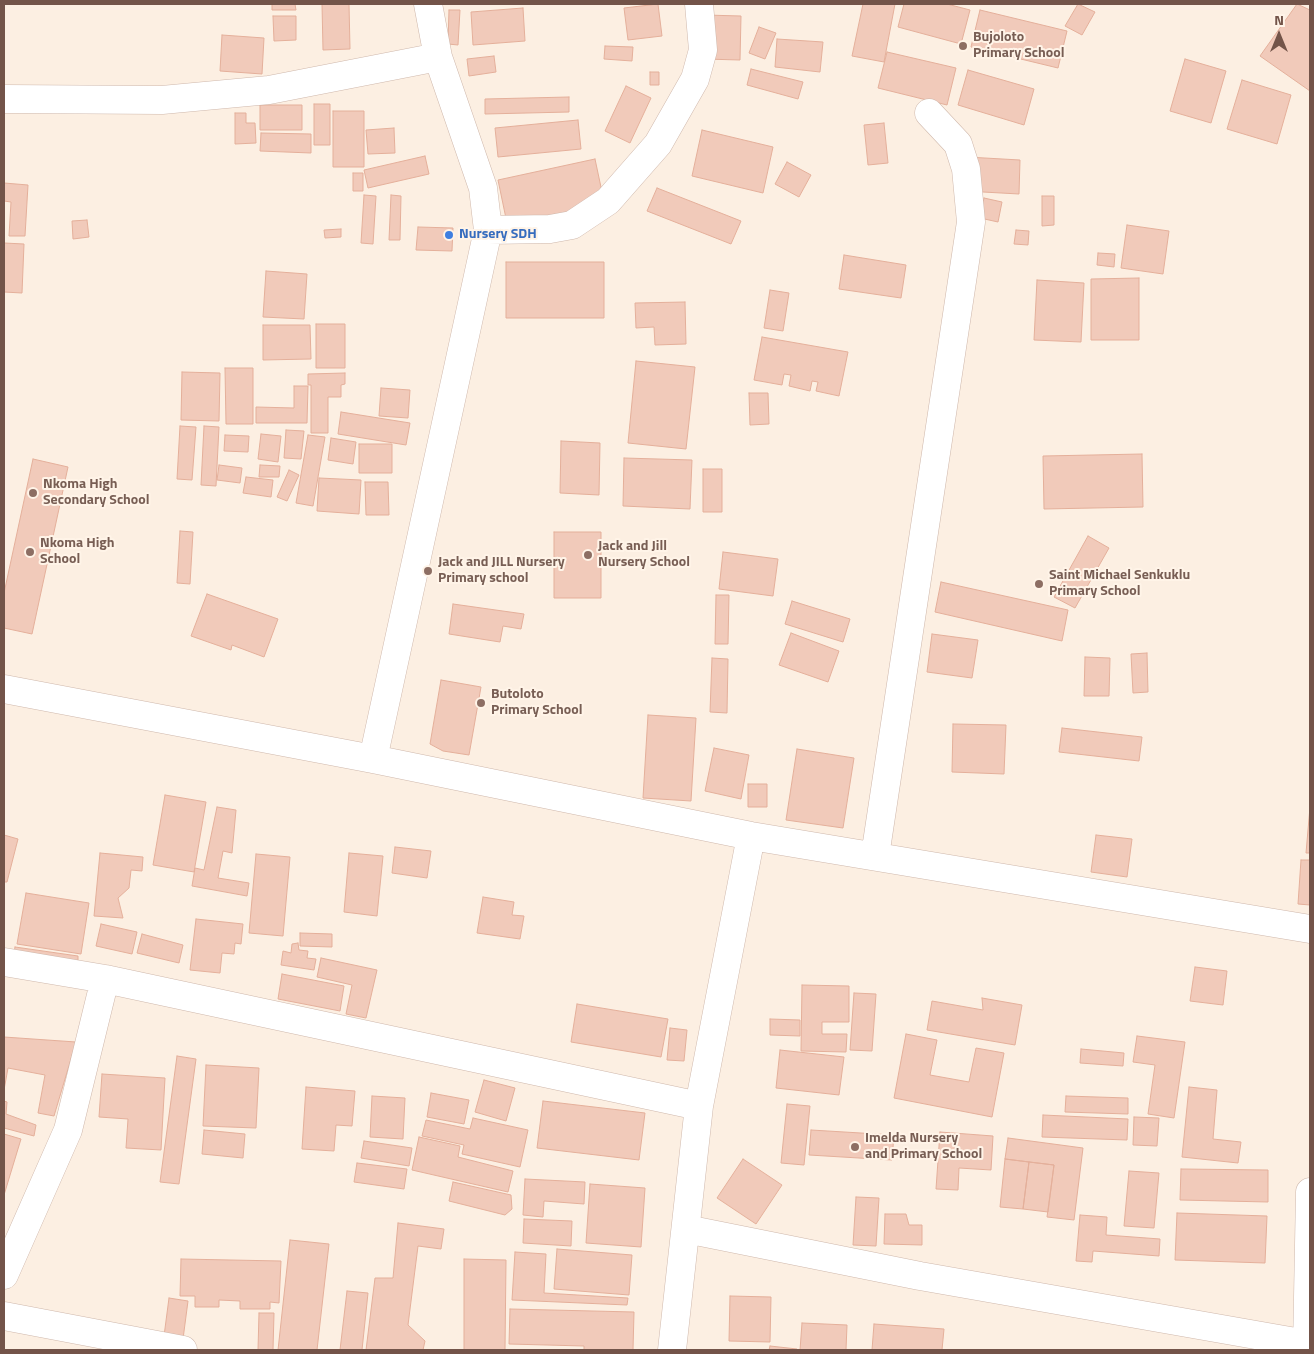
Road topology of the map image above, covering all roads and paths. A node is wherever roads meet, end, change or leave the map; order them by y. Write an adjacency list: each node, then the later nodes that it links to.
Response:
1 (428, 4): 3 (street)
2 (699, 4): 6 (street)
3 (438, 57): 4 (street); 6 (street)
4 (4, 99)
5 (929, 113): 10 (street)
6 (488, 230): 8 (street)
7 (4, 689): 8 (street)
8 (373, 759): 9 (street)
9 (751, 836): 10 (street); 14 (street)
10 (875, 856): 11 (street)
11 (1310, 929)
12 (4, 962): 13 (street)
13 (105, 980): 14 (street); 17 (street)
14 (699, 1106): 16 (street)
15 (1310, 1192): 19 (street)
16 (686, 1228): 19 (street); 21 (street)
17 (4, 1275)
18 (4, 1316): 20 (street)
19 (1307, 1347)
20 (183, 1350)
21 (672, 1350)

